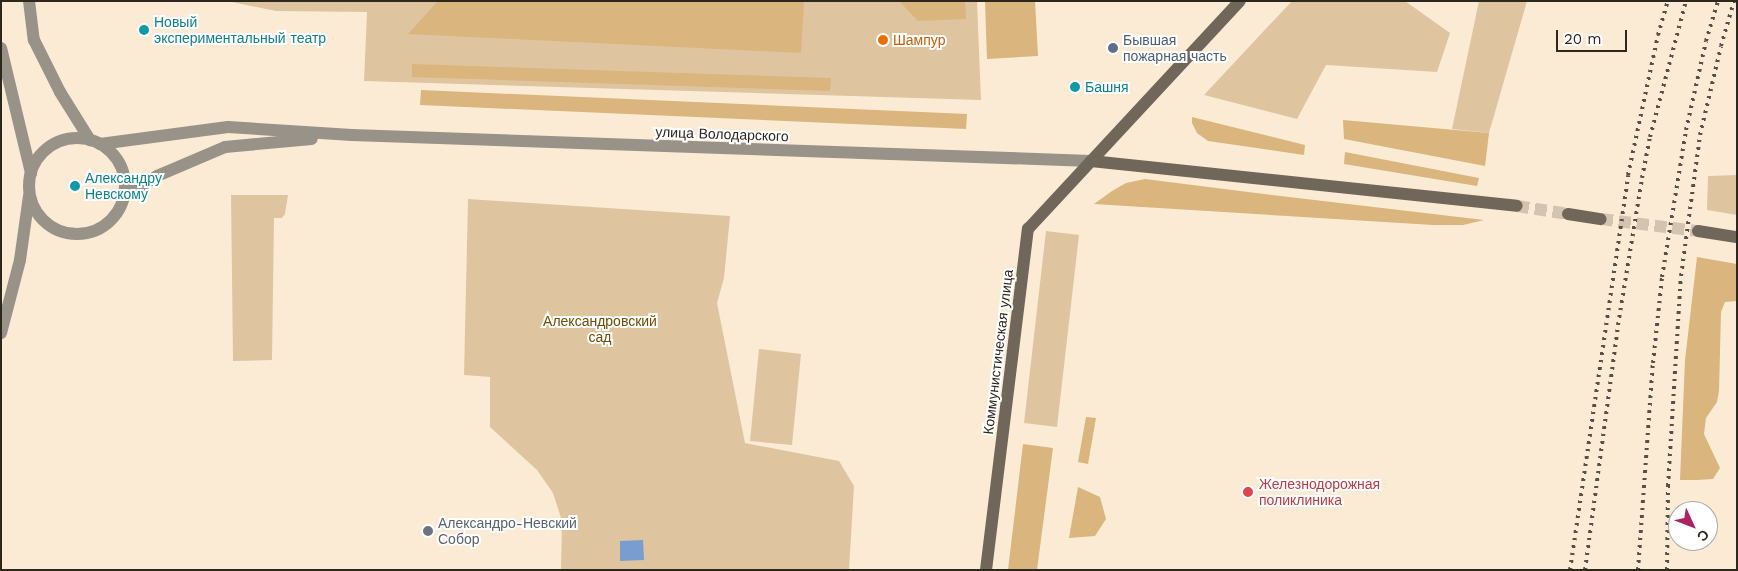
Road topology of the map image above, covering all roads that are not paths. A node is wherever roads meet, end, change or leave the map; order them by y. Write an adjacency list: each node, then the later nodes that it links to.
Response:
1 (29, 1): 5 (street)
2 (1240, 1): 6 (main road, Коммунистическая улица)
3 (1, 48): 7 (street)
4 (352, 135): 5 (street); 6 (street, улица Володарского); 9 (street)
5 (95, 142): 7 (street); 9 (street)
6 (1091, 161): 10 (main road); 16 (main road, Коммунистическая улица)
7 (31, 173): 8 (street)
8 (30, 193): 9 (street); 15 (street)
9 (124, 196)
10 (1517, 206)
11 (1568, 214): 12 (main road)
12 (1601, 219)
13 (1698, 231): 14 (main road)
14 (1737, 237)
15 (1, 333)
16 (986, 570)

